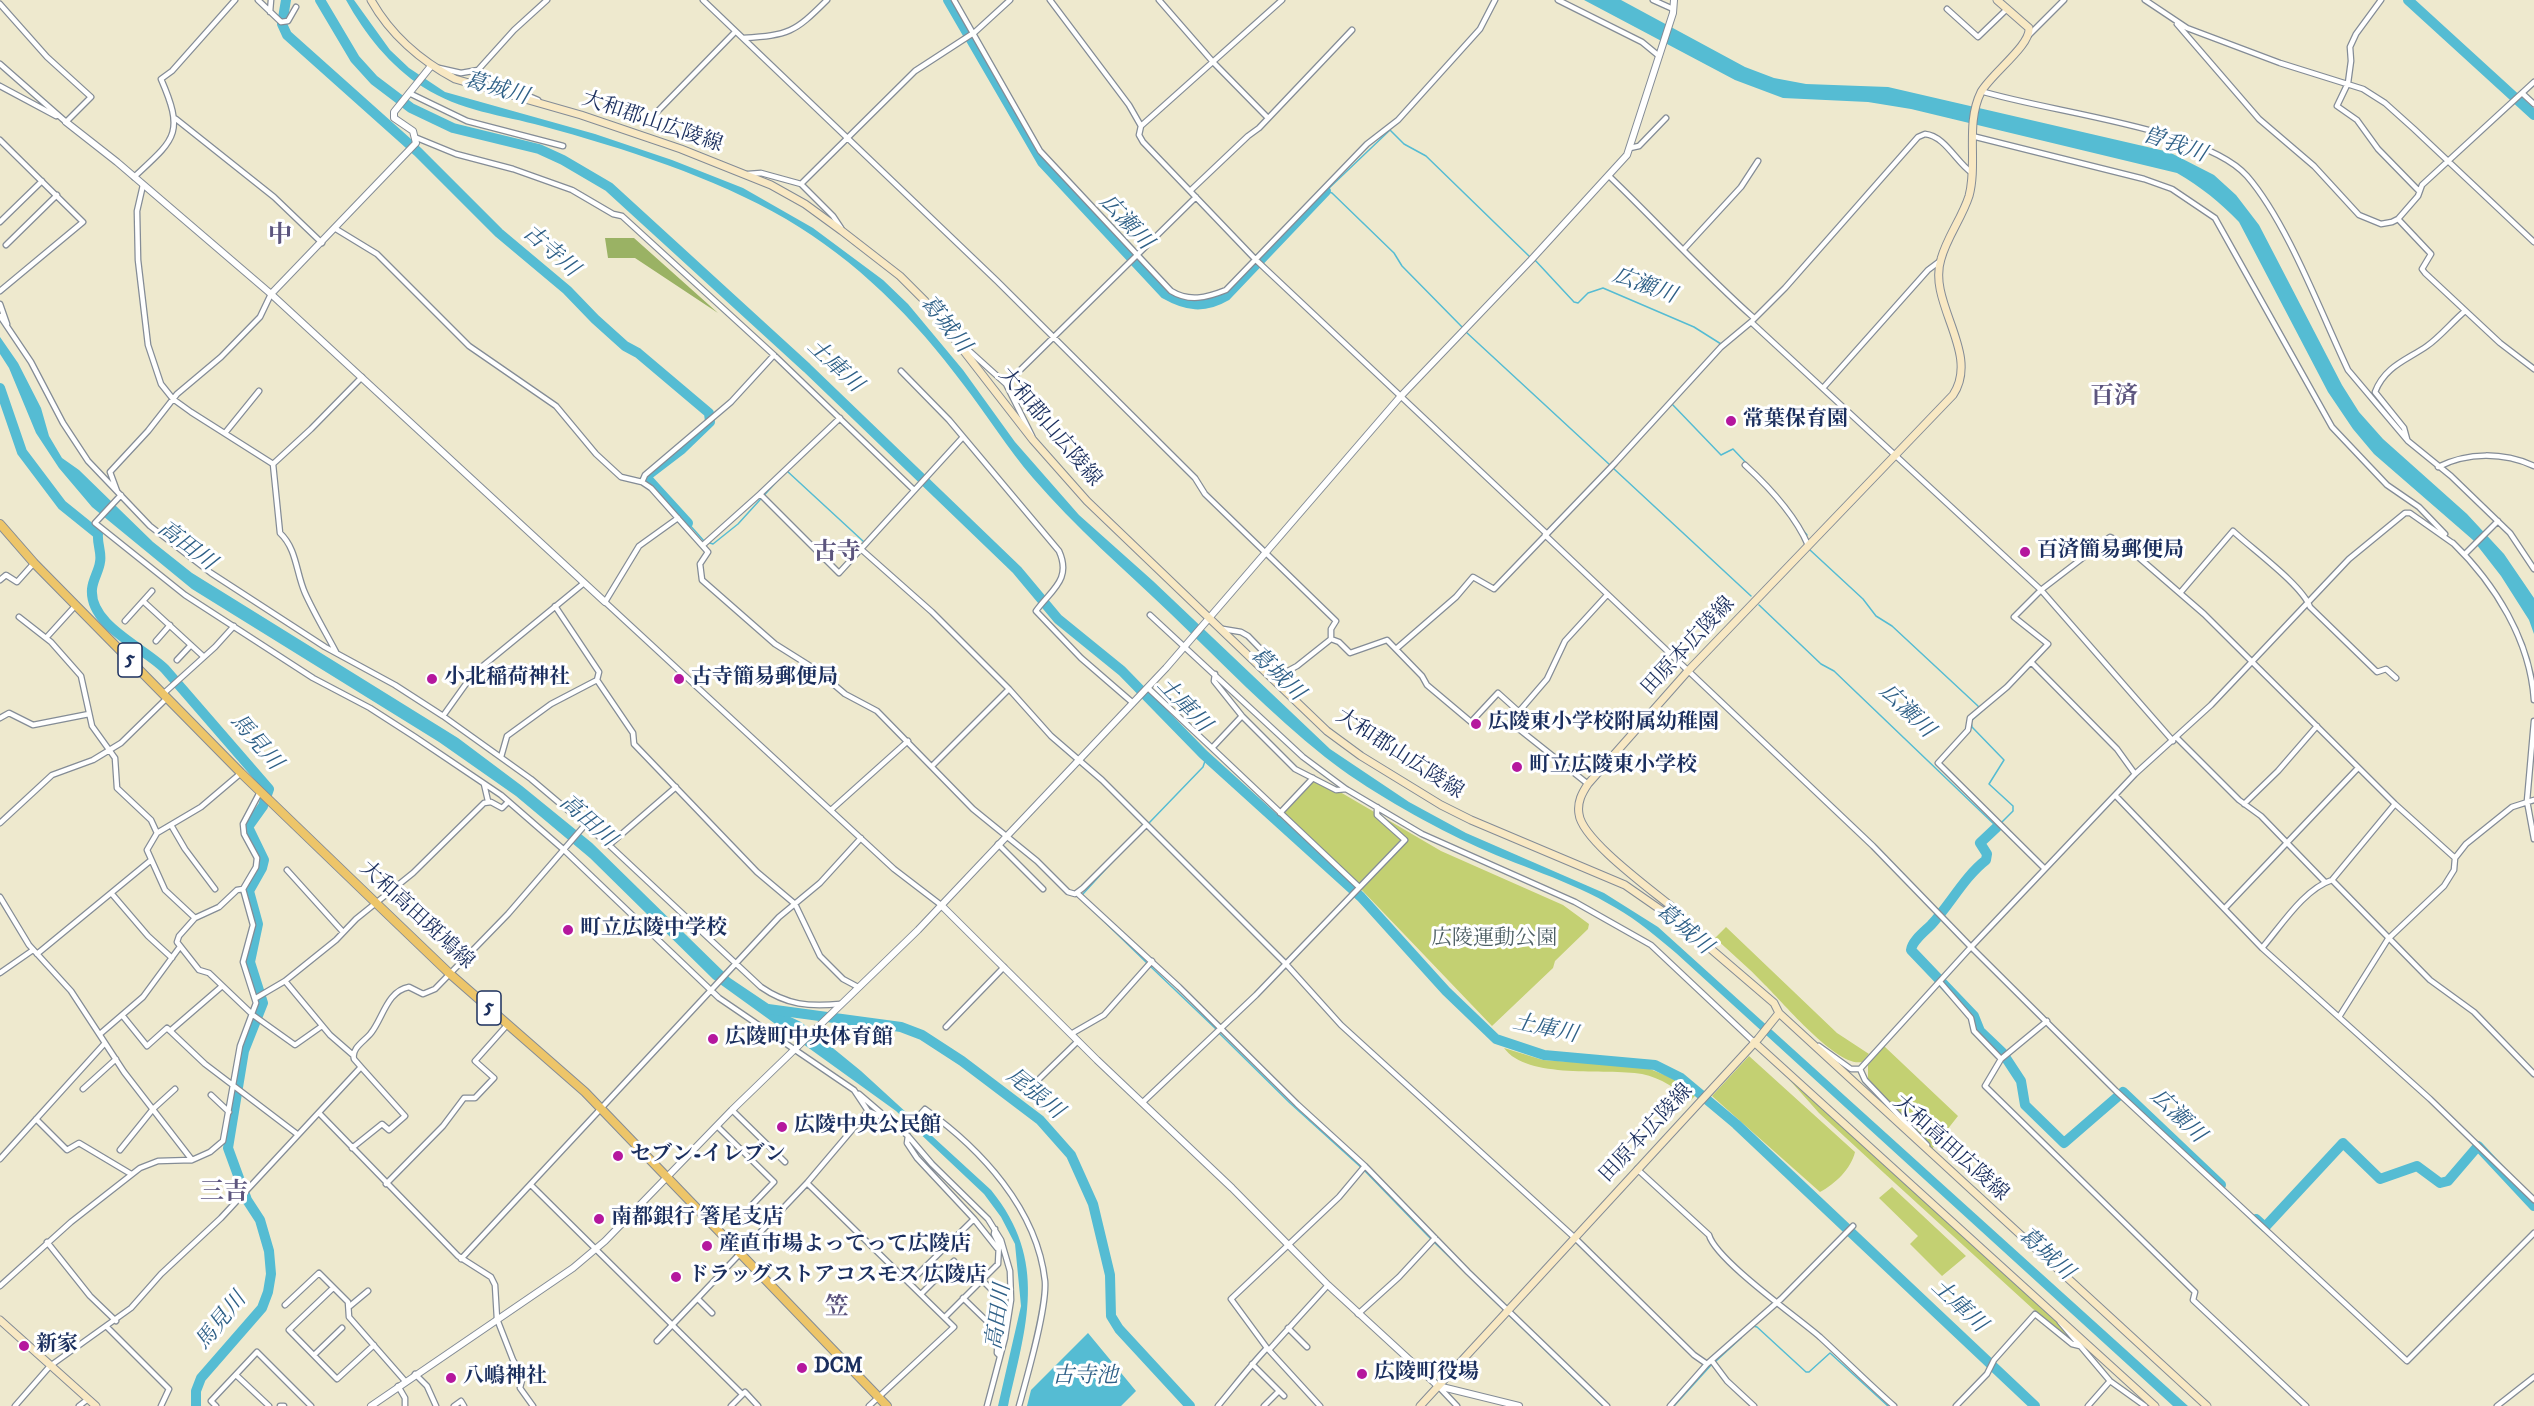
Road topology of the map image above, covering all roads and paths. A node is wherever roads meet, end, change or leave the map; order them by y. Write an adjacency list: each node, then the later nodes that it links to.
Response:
1 (4, 0): 22 (street)
2 (235, 0): 50 (street)
3 (258, 0): 27 (street)
4 (271, 0): 27 (street)
5 (371, 0): 37 (main road, 大和郡山広陵線)
6 (547, 0): 38 (street)
7 (703, 0): 30 (street)
8 (827, 0): 33 (street)
9 (954, 0): 31 (street)
10 (1010, 0): 31 (street)
11 (1050, 0): 52 (street)
12 (1160, 0): 35 (street)
13 (1282, 0): 35 (street)
14 (1495, 0): 81 (street)
15 (1558, 0): 34 (street)
16 (1653, 0): 26 (street)
17 (1674, 0): 26 (street)
18 (1997, 0): 25 (main road)
19 (2064, 0): 32 (street)
20 (2145, 0): 28 (street)
21 (2381, 0): 40 (street)
22 (0, 4): 51 (street)
23 (297, 7): 27 (street)
24 (1947, 9): 25 (street)
25 (2007, 9): 32 (main road)
26 (1673, 11): 34 (street)
27 (270, 12)
28 (2177, 24): 40 (street); 72 (street)
29 (1352, 30): 48 (street)
30 (735, 32): 33 (street); 47 (street)
31 (974, 33): 55 (street); 80 (street)
32 (2030, 34): 44 (main road, 田原本広陵線)
33 (743, 39): 55 (street)
34 (1659, 54): 58 (street)
35 (1213, 62): 48 (street); 52 (street)
36 (0, 64): 51 (street)
37 (431, 66): 38 (street); 42 (street); 46 (main road, 大和郡山広陵線)
38 (478, 70): 46 (street)
39 (2534, 82): 43 (street)
40 (2348, 83): 60 (street); 69 (street)
41 (0, 86): 51 (street)
42 (409, 93): 54 (street); 57 (street)
43 (2522, 93): 45 (street); 60 (street)
44 (1980, 94): 53 (main road, 田原本広陵線); 105 (street)
45 (2534, 104)
46 (547, 105): 62 (main road, 大和郡山広陵線)
47 (654, 115)
48 (1268, 118): 68 (street)
49 (1666, 118): 58 (street)
50 (176, 119): 64 (street); 77 (street)
51 (66, 122): 64 (street)
52 (1141, 126): 68 (street)
53 (1972, 136): 61 (main road, 田原本広陵線); 119 (street)
54 (417, 138): 74 (street); 92 (street)
55 (847, 138): 66 (street); 90 (street)
56 (0, 140): 65 (street)
57 (563, 146)
58 (1630, 148): 63 (street)
59 (1758, 161): 79 (street)
60 (2450, 161): 69 (street); 76 (street)
61 (1972, 173): 82 (main road, 田原本広陵線); 88 (street)
62 (744, 174): 66 (street); 75 (main road, 大和郡山広陵線)
63 (1609, 176): 79 (street); 99 (street)
64 (134, 177): 67 (street)
65 (42, 181): 70 (street); 73 (street)
66 (801, 184): 75 (street)
67 (143, 185): 84 (street); 100 (street)
68 (1190, 191): 71 (street)
69 (2419, 191): 72 (street)
70 (57, 195): 78 (street); 83 (street)
71 (1196, 197): 80 (street); 81 (street)
72 (2398, 219): 86 (street)
73 (0, 222)
74 (336, 229): 77 (street); 111 (street)
75 (842, 231): 91 (main road, 大和郡山広陵線)
76 (2534, 242)
77 (322, 243): 84 (street)
78 (6, 245)
79 (1684, 249): 88 (street)
80 (1137, 255): 81 (street); 90 (street)
81 (1258, 261): 99 (street)
82 (1940, 261): 97 (street); 106 (main road, 田原本広陵線)
83 (0, 291)
84 (271, 294): 95 (street); 100 (street)
85 (0, 304): 89 (street)
86 (2465, 311): 93 (street); 105 (street)
87 (0, 316): 89 (street)
88 (1753, 320): 97 (street); 118 (street)
89 (8, 327): 114 (street)
90 (1054, 338): 96 (street); 123 (street)
91 (959, 342): 96 (street); 104 (main road, 大和郡山広陵線)
92 (774, 355): 101 (street); 111 (street)
93 (2534, 369)
94 (901, 371): 103 (street)
95 (362, 377): 107 (street); 128 (street)
96 (1006, 384): 104 (street)
97 (1823, 388): 106 (street)
98 (259, 391): 102 (street)
99 (1400, 397): 118 (street); 123 (street)
100 (173, 399): 102 (street); 114 (street)
101 (840, 418): 112 (street); 113 (street)
102 (225, 433): 107 (street)
103 (963, 437): 112 (street); 164 (street)
104 (1033, 440): 140 (main road, 大和郡山広陵線)
105 (2408, 441): 110 (street)
106 (1894, 456): 121 (main road, 田原本広陵線); 129 (street)
107 (273, 464): 151 (street)
108 (1745, 465): 121 (street)
109 (2534, 466): 110 (street)
110 (2438, 467): 116 (street)
111 (642, 482): 115 (street)
112 (914, 490): 122 (street)
113 (760, 494): 120 (street); 122 (street)
114 (119, 496): 143 (street); 151 (street)
115 (678, 518): 120 (street); 134 (street)
116 (2496, 523): 124 (street); 126 (street)
117 (0, 524): 125 (main road, 大和高田斑鳩線 / 5)
118 (1546, 534): 132 (street); 150 (street)
119 (2454, 544): 124 (street); 135 (street)
120 (703, 545): 173 (street)
121 (1808, 545): 156 (main road, 田原本広陵線)
122 (862, 550): 161 (street)
123 (1264, 553): 140 (street); 146 (street)
124 (2467, 553): 163 (street)
125 (34, 563): 127 (street); 136 (main road, 大和高田斑鳩線 / 5)
126 (2534, 569)
127 (0, 580)
128 (584, 583): 134 (street); 137 (street)
129 (2041, 590): 131 (street); 155 (street); 172 (street)
130 (152, 591): 133 (street)
131 (2181, 593): 135 (street); 154 (street)
132 (1607, 595): 156 (street); 165 (street)
133 (143, 601): 141 (street); 142 (street)
134 (605, 602): 196 (street)
135 (2309, 604): 154 (street); 158 (street)
136 (76, 605): 145 (street); 162 (main road, 大和高田斑鳩線 / 5)
137 (555, 606): 159 (street); 167 (street)
138 (1150, 615): 149 (street)
139 (19, 617): 145 (street)
140 (1210, 618): 144 (main road, 大和郡山広陵線); 149 (street)
141 (125, 621)
142 (170, 626): 147 (street); 148 (street)
143 (234, 626): 152 (street); 183 (street)
144 (1223, 629): 146 (street); 228 (main road, 大和郡山広陵線)
145 (46, 638): 166 (street)
146 (1331, 639): 150 (street)
147 (156, 641)
148 (191, 645): 152 (street); 153 (street)
149 (1185, 647): 157 (street); 160 (street)
150 (1396, 649): 165 (street)
151 (338, 654): 167 (street)
152 (204, 657): 162 (street)
153 (177, 660)
154 (2253, 661): 171 (street); 172 (street)
155 (2031, 662): 181 (street); 212 (street)
156 (1687, 672): 184 (main road, 田原本広陵線); 231 (street)
157 (1215, 674): 168 (street); 186 (street)
158 (2396, 678)
159 (597, 680): 176 (street); 185 (street)
160 (1148, 687): 164 (street); 174 (street)
161 (1009, 689): 177 (street); 178 (street)
162 (165, 696): 175 (street); 180 (main road, 大和高田斑鳩線 / 5)
163 (2534, 700)
164 (1133, 703): 177 (street)
165 (1518, 711): 184 (street)
166 (89, 714): 169 (street); 175 (street)
167 (443, 716): 176 (street)
168 (1242, 716): 174 (street); 182 (street)
169 (0, 718)
170 (2534, 721): 191 (street)
171 (2317, 726): 179 (street); 193 (street)
172 (2175, 739): 181 (street); 193 (street)
173 (908, 741): 178 (street); 196 (street)
174 (1212, 748): 197 (street)
175 (110, 750): 198 (street); 202 (street)
176 (501, 757): 200 (street)
177 (1077, 761): 201 (street); 203 (street)
178 (933, 765): 203 (street)
179 (2358, 768): 194 (street); 207 (street)
180 (241, 773): 187 (main road, 大和高田斑鳩線 / 5); 199 (street)
181 (2135, 774): 188 (street)
182 (1313, 778): 186 (street); 197 (street)
183 (484, 784): 190 (street); 192 (street)
184 (1588, 784): 228 (main road, 田原本広陵線)
185 (676, 787): 208 (street); 224 (street)
186 (1346, 789): 195 (street)
187 (261, 793): 218 (street); 223 (main road, 大和高田斑鳩線 / 5)
188 (2115, 795): 212 (street); 226 (street)
189 (2534, 800): 191 (street)
190 (488, 801): 192 (street); 223 (street)
191 (2527, 801): 205 (street); 210 (street)
192 (508, 802): 209 (street)
193 (2244, 804): 207 (street)
194 (2395, 804): 210 (street); 214 (street)
195 (1377, 807): 216 (street); 262 (street)
196 (831, 810): 204 (street)
197 (1281, 813): 216 (street)
198 (0, 824)
199 (171, 825): 202 (street); 217 (street)
200 (585, 825): 208 (street); 209 (street)
201 (1147, 828): 220 (street); 237 (street)
202 (157, 833): 211 (street)
203 (1007, 834): 206 (street); 220 (street)
204 (861, 838): 224 (street); 225 (street)
205 (2534, 839)
206 (998, 844): 219 (street); 225 (street)
207 (2288, 844): 215 (street); 226 (street)
208 (609, 845): 238 (street)
209 (564, 848): 241 (street); 246 (street)
210 (2455, 858): 230 (street)
211 (150, 861): 221 (street); 227 (street)
212 (2045, 869): 231 (street)
213 (288, 870): 229 (street)
214 (2332, 880): 215 (street); 230 (street)
215 (2325, 882): 233 (street)
216 (1359, 887): 237 (street)
217 (215, 889)
218 (243, 889): 227 (street); 247 (street)
219 (1043, 889)
220 (1077, 892): 236 (street)
221 (112, 894): 234 (street); 235 (street)
222 (0, 897): 234 (street)
223 (376, 904): 229 (street); 241 (main road, 大和高田斑鳩線 / 5)
224 (795, 904): 238 (street); 245 (street)
225 (941, 905): 239 (street); 245 (street)
226 (2225, 909): 233 (street)
227 (195, 918): 232 (street)
228 (1684, 926): 250 (main road, 田原本広陵線)
229 (344, 932): 242 (street)
230 (2388, 939): 252 (street); 271 (street)
231 (1971, 947): 243 (street); 253 (street)
232 (179, 948): 235 (street); 244 (street)
233 (2262, 948): 252 (street)
234 (35, 952): 240 (street); 260 (street)
235 (171, 958): 249 (street)
236 (1152, 961): 257 (street); 261 (street)
237 (1286, 964): 257 (street); 309 (street)
238 (735, 967): 246 (street); 248 (street)
239 (1004, 967): 256 (street); 261 (street)
240 (0, 973)
241 (449, 973): 254 (main road, 大和高田斑鳩線 / 5); 266 (street)
242 (285, 981): 247 (street); 255 (street)
243 (1940, 982): 268 (street); 270 (street)
244 (221, 987): 251 (street); 258 (street)
245 (858, 987): 248 (street)
246 (713, 990): 265 (street); 279 (street)
247 (260, 996): 251 (street)
248 (838, 1007): 265 (street)
249 (122, 1015): 258 (street); 260 (street)
250 (1778, 1015): 259 (main road, 大和高田広陵線); 262 (main road, 田原本広陵線)
251 (256, 1017): 255 (street); 275 (street)
252 (2339, 1017): 303 (street)
253 (2048, 1021): 268 (street); 308 (street)
254 (508, 1024): 279 (main road, 大和高田斑鳩線 / 5); 301 (street)
255 (322, 1026): 266 (street)
256 (946, 1027)
257 (1222, 1029): 278 (street); 296 (street)
258 (170, 1031): 275 (street)
259 (1802, 1033): 270 (street); 295 (main road, 大和高田広陵線)
260 (100, 1034): 264 (street)
261 (1071, 1034): 263 (street)
262 (1756, 1040): 297 (main road, 田原本広陵線); 334 (main road)
263 (1078, 1041): 272 (street); 278 (street)
264 (105, 1043): 267 (street); 285 (street)
265 (797, 1049): 276 (street); 281 (street)
266 (352, 1055): 269 (street)
267 (116, 1059): 273 (street); 280 (street)
268 (2001, 1059): 399 (street)
269 (361, 1067): 284 (street); 290 (street)
270 (1860, 1069): 295 (street)
271 (2534, 1074)
272 (1038, 1080)
273 (84, 1089)
274 (175, 1089): 280 (street)
275 (238, 1089): 283 (street); 289 (street)
276 (854, 1090): 282 (street); 286 (street)
277 (211, 1095): 283 (street)
278 (1143, 1102): 312 (street)
279 (602, 1108): 299 (main road, 大和高田斑鳩線 / 5); 302 (street)
280 (153, 1109): 291 (street); 293 (street)
281 (732, 1110): 287 (street); 294 (street)
282 (868, 1111): 286 (street); 300 (street)
283 (229, 1112): 293 (street)
284 (320, 1114): 289 (street); 290 (street)
285 (36, 1119): 292 (street); 298 (street)
286 (890, 1120): 288 (street)
287 (717, 1126): 299 (street); 304 (street)
288 (906, 1133): 305 (street); 307 (street); 383 (street)
289 (297, 1134): 338 (street)
290 (352, 1148): 301 (street)
291 (120, 1149)
292 (0, 1159)
293 (192, 1160): 298 (street)
294 (785, 1162)
295 (1942, 1165): 398 (main road, 大和高田広陵線)
296 (1363, 1168): 310 (street); 312 (street)
297 (1637, 1169): 309 (main road, 田原本広陵線); 328 (street)
298 (131, 1174): 311 (street)
299 (668, 1178): 314 (street); 315 (main road, 大和高田斑鳩線 / 5)
300 (807, 1183): 315 (street); 319 (street)
301 (386, 1184): 316 (street)
302 (531, 1185): 314 (street); 316 (street)
303 (2534, 1200)
304 (752, 1204)
305 (974, 1219): 313 (street); 319 (street)
306 (1853, 1226): 328 (street)
307 (995, 1228): 313 (street); 349 (street)
308 (2534, 1233)
309 (1575, 1238): 331 (main road, 田原本広陵線); 351 (street)
310 (1433, 1240): 331 (street); 333 (street)
311 (47, 1242): 321 (street); 338 (street)
312 (1287, 1244): 320 (street); 347 (street)
313 (997, 1248): 318 (street)
314 (596, 1250): 336 (street); 340 (street)
315 (740, 1252): 327 (street); 363 (main road, 大和高田斑鳩線 / 5)
316 (461, 1259): 336 (street)
317 (954, 1261): 324 (street)
318 (982, 1280): 325 (street); 326 (street)
319 (909, 1283): 324 (street)
320 (1328, 1285): 333 (street); 342 (street)
321 (0, 1286)
322 (333, 1288): 329 (street); 330 (street); 348 (street)
323 (368, 1291): 330 (street)
324 (921, 1294): 335 (street)
325 (998, 1296)
326 (963, 1298): 335 (street); 349 (street)
327 (698, 1299): 332 (street); 340 (street)
328 (1778, 1302): 351 (street); 393 (street)
329 (285, 1305)
330 (350, 1306): 344 (street)
331 (1508, 1310): 359 (main road, 田原本広陵線); 390 (street)
332 (712, 1313)
333 (1358, 1314): 359 (street)
334 (2056, 1315): 345 (street); 397 (main road)
335 (945, 1317): 363 (street)
336 (497, 1319): 353 (street); 377 (street)
337 (0, 1320): 352 (main road)
338 (116, 1321): 339 (street)
339 (106, 1326): 352 (street); 368 (street)
340 (672, 1326): 343 (street); 361 (street)
341 (342, 1328): 348 (street)
342 (1288, 1328): 346 (street); 347 (street)
343 (657, 1341)
344 (374, 1345): 348 (street); 356 (street)
345 (2080, 1346): 357 (street); 394 (street)
346 (1307, 1347)
347 (1268, 1349): 350 (street); 386 (street)
348 (314, 1355)
349 (1000, 1356): 382 (street)
350 (1252, 1364): 360 (street); 384 (street)
351 (1711, 1364): 391 (street); 392 (street)
352 (50, 1365): 364 (main road); 365 (street)
353 (415, 1374): 356 (street); 374 (street)
354 (236, 1375): 369 (street); 370 (street); 371 (street)
355 (2534, 1377): 400 (street)
356 (405, 1381): 358 (street)
357 (2110, 1381): 395 (street); 396 (street)
358 (398, 1386): 372 (street); 373 (street)
359 (1438, 1386): 387 (main road, 田原本広陵線); 388 (street); 389 (street)
360 (1279, 1391): 362 (street); 385 (street)
361 (742, 1394): 378 (street); 379 (street)
362 (1284, 1396)
363 (878, 1397): 380 (street); 381 (main road, 大和高田斑鳩線 / 5)
364 (88, 1399): 366 (street); 367 (main road)
365 (15, 1406)
366 (79, 1406)
367 (96, 1406)
368 (161, 1406)
369 (216, 1406)
370 (269, 1406)
371 (311, 1406)
372 (371, 1406)
373 (405, 1406)
374 (436, 1406)
375 (454, 1406): 376 (street)
376 (464, 1406)
377 (533, 1406)
378 (731, 1406)
379 (758, 1406)
380 (869, 1406)
381 (887, 1406)
382 (987, 1406)
383 (1019, 1406)
384 (1218, 1406)
385 (1264, 1406)
386 (1320, 1406)
387 (1420, 1406)
388 (1457, 1406)
389 (1519, 1406)
390 (1607, 1406)
391 (1670, 1406)
392 (1754, 1406)
393 (1894, 1406)
394 (1956, 1406)
395 (2088, 1406)
396 (2144, 1406)
397 (2155, 1406)
398 (2207, 1406)
399 (2306, 1406)
400 (2497, 1406)

